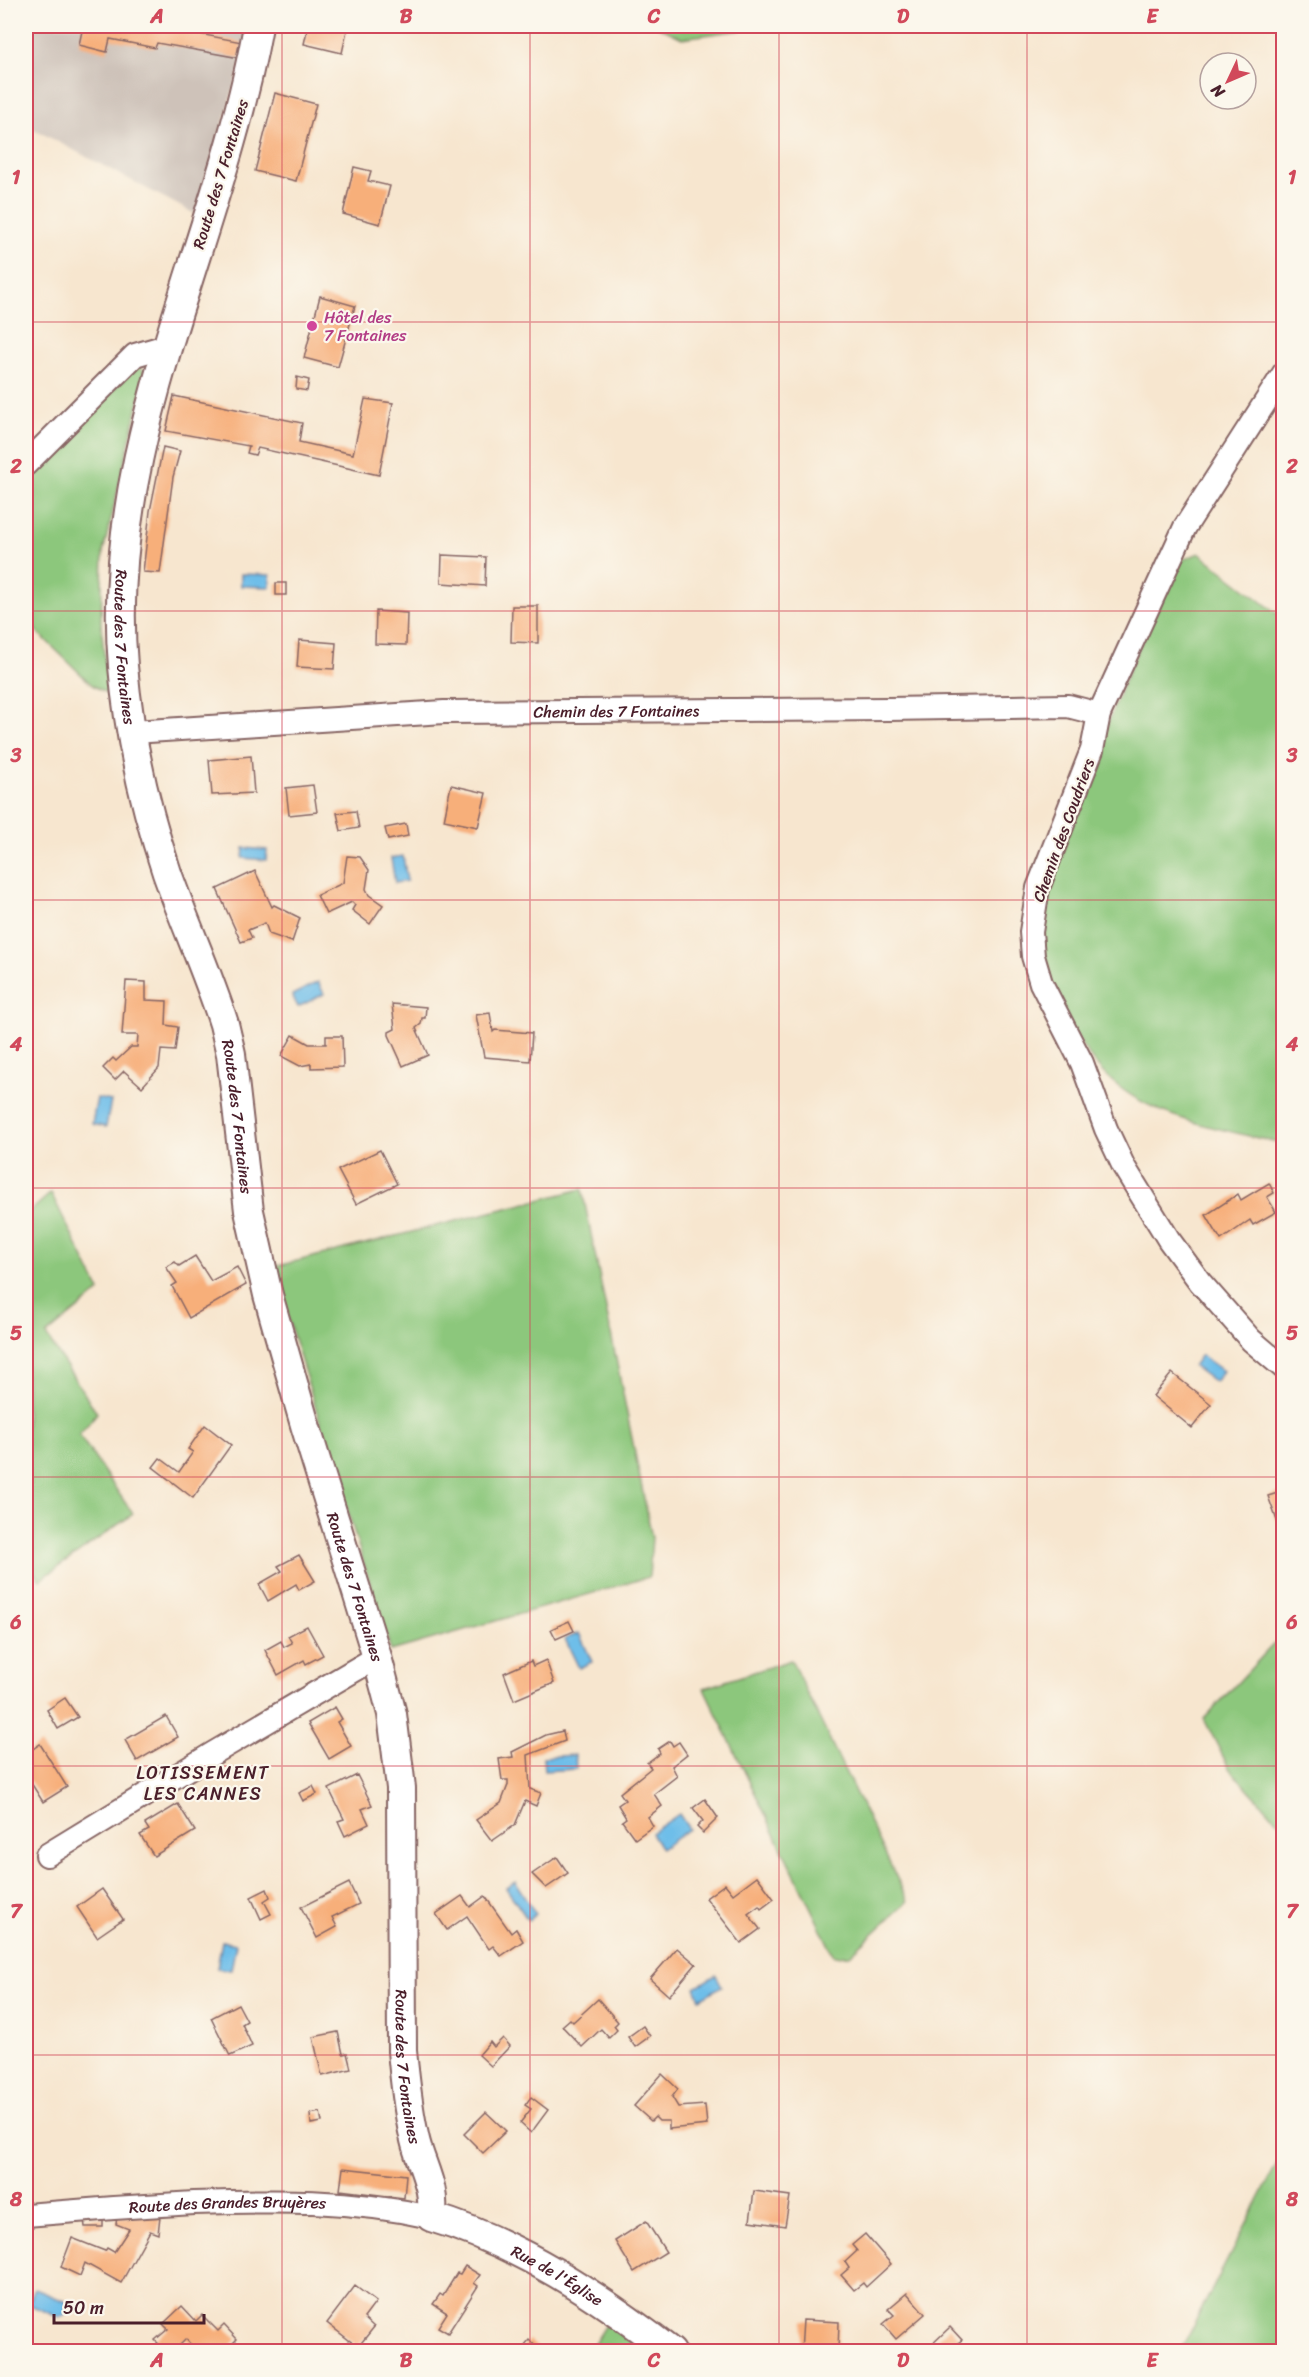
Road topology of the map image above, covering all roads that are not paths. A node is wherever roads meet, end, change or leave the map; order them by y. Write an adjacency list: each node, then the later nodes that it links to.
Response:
1 (258, 26): 2 (street, Route des 7 Fontaines)
2 (166, 346): 4 (street); 6 (street, Route des 7 Fontaines)
3 (1284, 373): 5 (street, Chemin des Coudriers)
4 (26, 464)
5 (1099, 714): 6 (street, Chemin des 7 Fontaines); 7 (street, Chemin des Coudriers)
6 (133, 732): 8 (street, Route des 7 Fontaines)
7 (1284, 1368)
8 (377, 1657): 9 (street); 11 (street, Route des 7 Fontaines)
9 (47, 1856)
10 (26, 2215): 11 (street, Route des Grandes Bruyères)
11 (431, 2217): 12 (street, Rue de l'Église)
12 (671, 2352)

